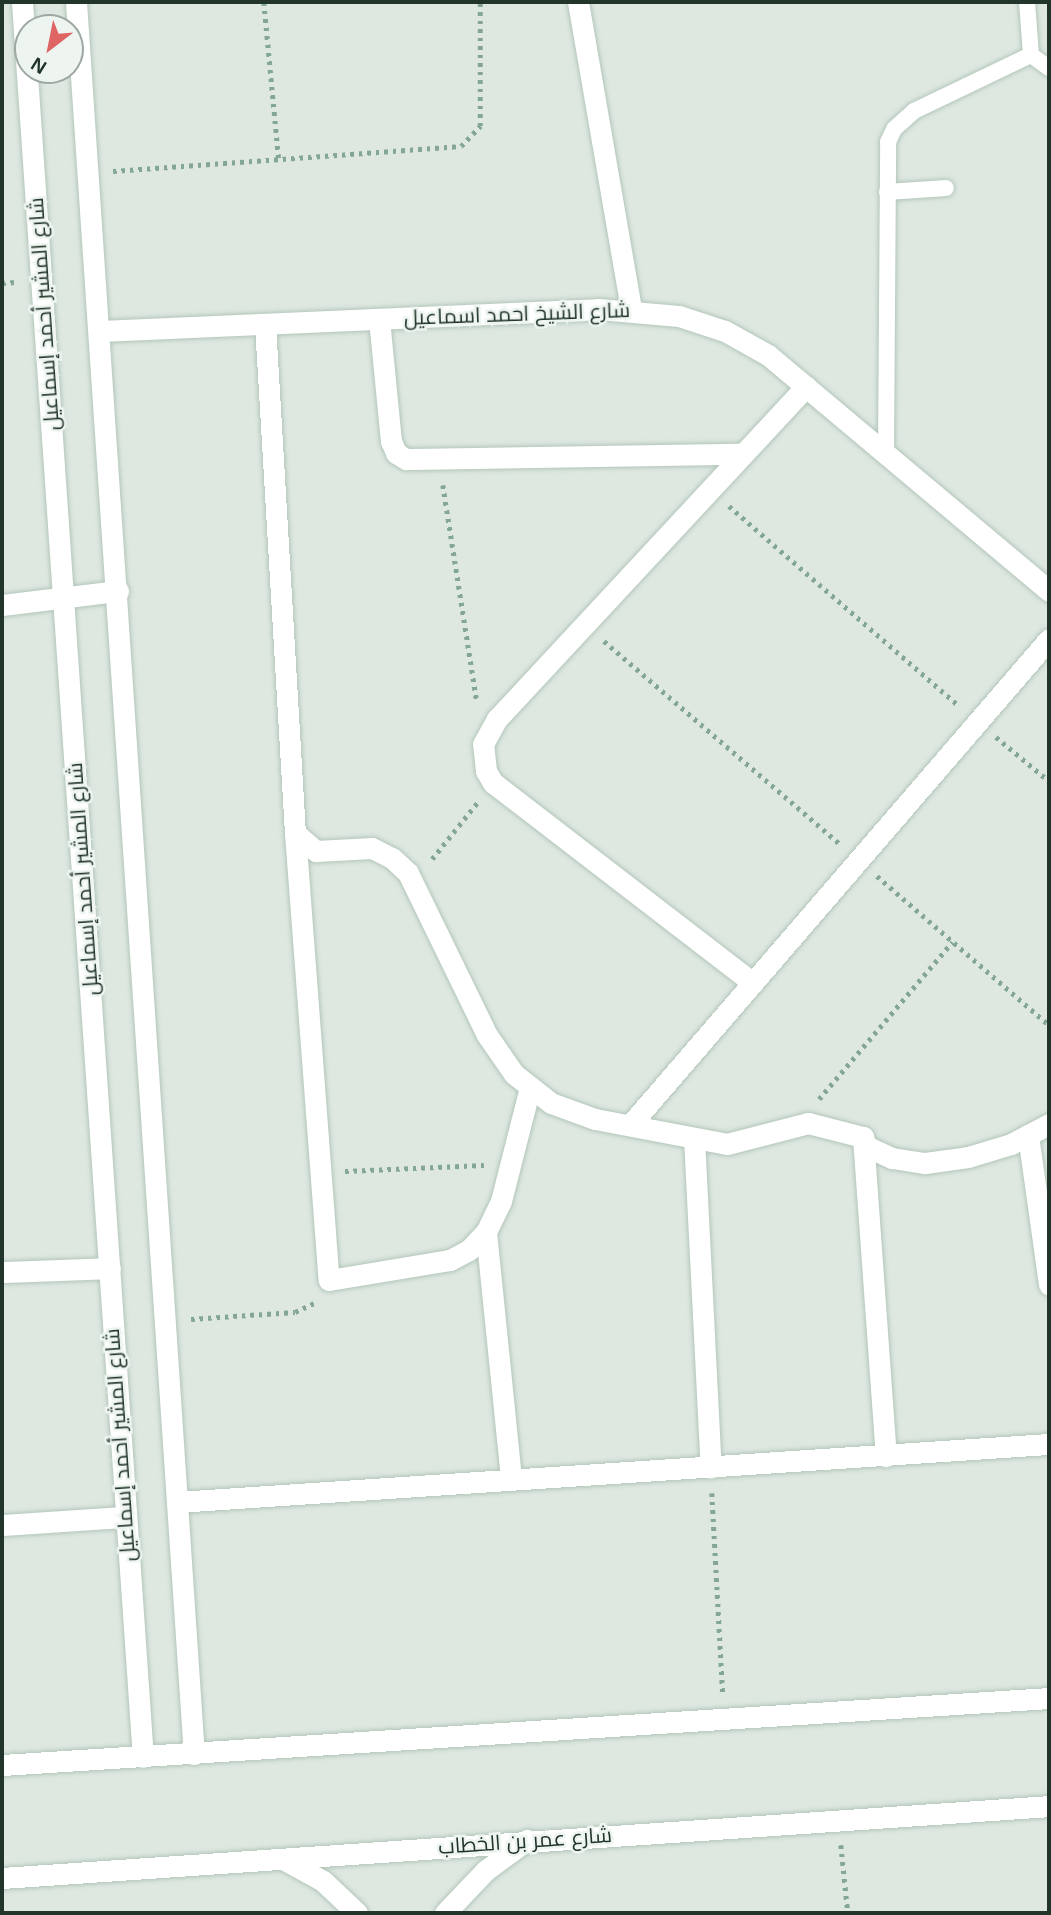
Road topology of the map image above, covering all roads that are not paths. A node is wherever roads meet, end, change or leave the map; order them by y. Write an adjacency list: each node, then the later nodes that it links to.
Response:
1 (22, 2): 18 (street, شارع المشير أحمد إسماعيل)
2 (76, 2): 12 (street)
3 (578, 2): 9 (street)
4 (1027, 2): 5 (lane)
5 (1031, 55): 6 (lane); 8 (lane)
6 (1049, 68)
7 (946, 188): 8 (lane)
8 (887, 192): 15 (lane)
9 (631, 310): 10 (street, شارع الشيخ احمد اسماعيل); 13 (street, شارع الشيخ احمد اسماعيل)
10 (379, 319): 11 (street, شارع الشيخ احمد اسماعيل); 14 (street)
11 (265, 324): 12 (street, شارع الشيخ احمد اسماعيل); 21 (street)
12 (100, 331): 16 (street)
13 (806, 386): 14 (street); 15 (street, شارع الشيخ احمد اسماعيل)
14 (743, 454): 22 (street)
15 (886, 454): 17 (street, شارع الشيخ احمد اسماعيل)
16 (118, 591): 18 (street); 37 (street)
17 (1049, 591)
18 (64, 597): 19 (street); 30 (street, شارع المشير أحمد إسماعيل)
19 (2, 605)
20 (1049, 639): 22 (street)
21 (295, 833): 23 (street); 29 (street)
22 (753, 983): 24 (street)
23 (530, 1087): 24 (street); 29 (street)
24 (631, 1124): 28 (street)
25 (1049, 1124): 26 (street)
26 (1028, 1135): 27 (street); 32 (street)
27 (863, 1136): 28 (street); 34 (street)
28 (694, 1138): 35 (street)
29 (486, 1232): 36 (street)
30 (110, 1268): 31 (street); 38 (street, شارع المشير أحمد إسماعيل)
31 (2, 1272)
32 (1049, 1285)
33 (1049, 1444): 34 (street)
34 (886, 1456): 35 (street)
35 (711, 1468): 36 (street)
36 (511, 1479): 37 (street)
37 (177, 1502): 41 (street)
38 (124, 1517): 39 (street); 42 (street, شارع المشير أحمد إسماعيل)
39 (2, 1525)
40 (1049, 1698): 41 (street)
41 (194, 1754): 42 (street)
42 (143, 1757): 43 (street)
43 (2, 1765)
44 (1049, 1806): 45 (street, شارع عمر بن الخطاب)
45 (527, 1840): 46 (street, شارع عمر بن الخطاب); 49 (street)
46 (283, 1858): 47 (street, شارع عمر بن الخطاب); 48 (street)
47 (2, 1878)
48 (358, 1913)
49 (445, 1913)

